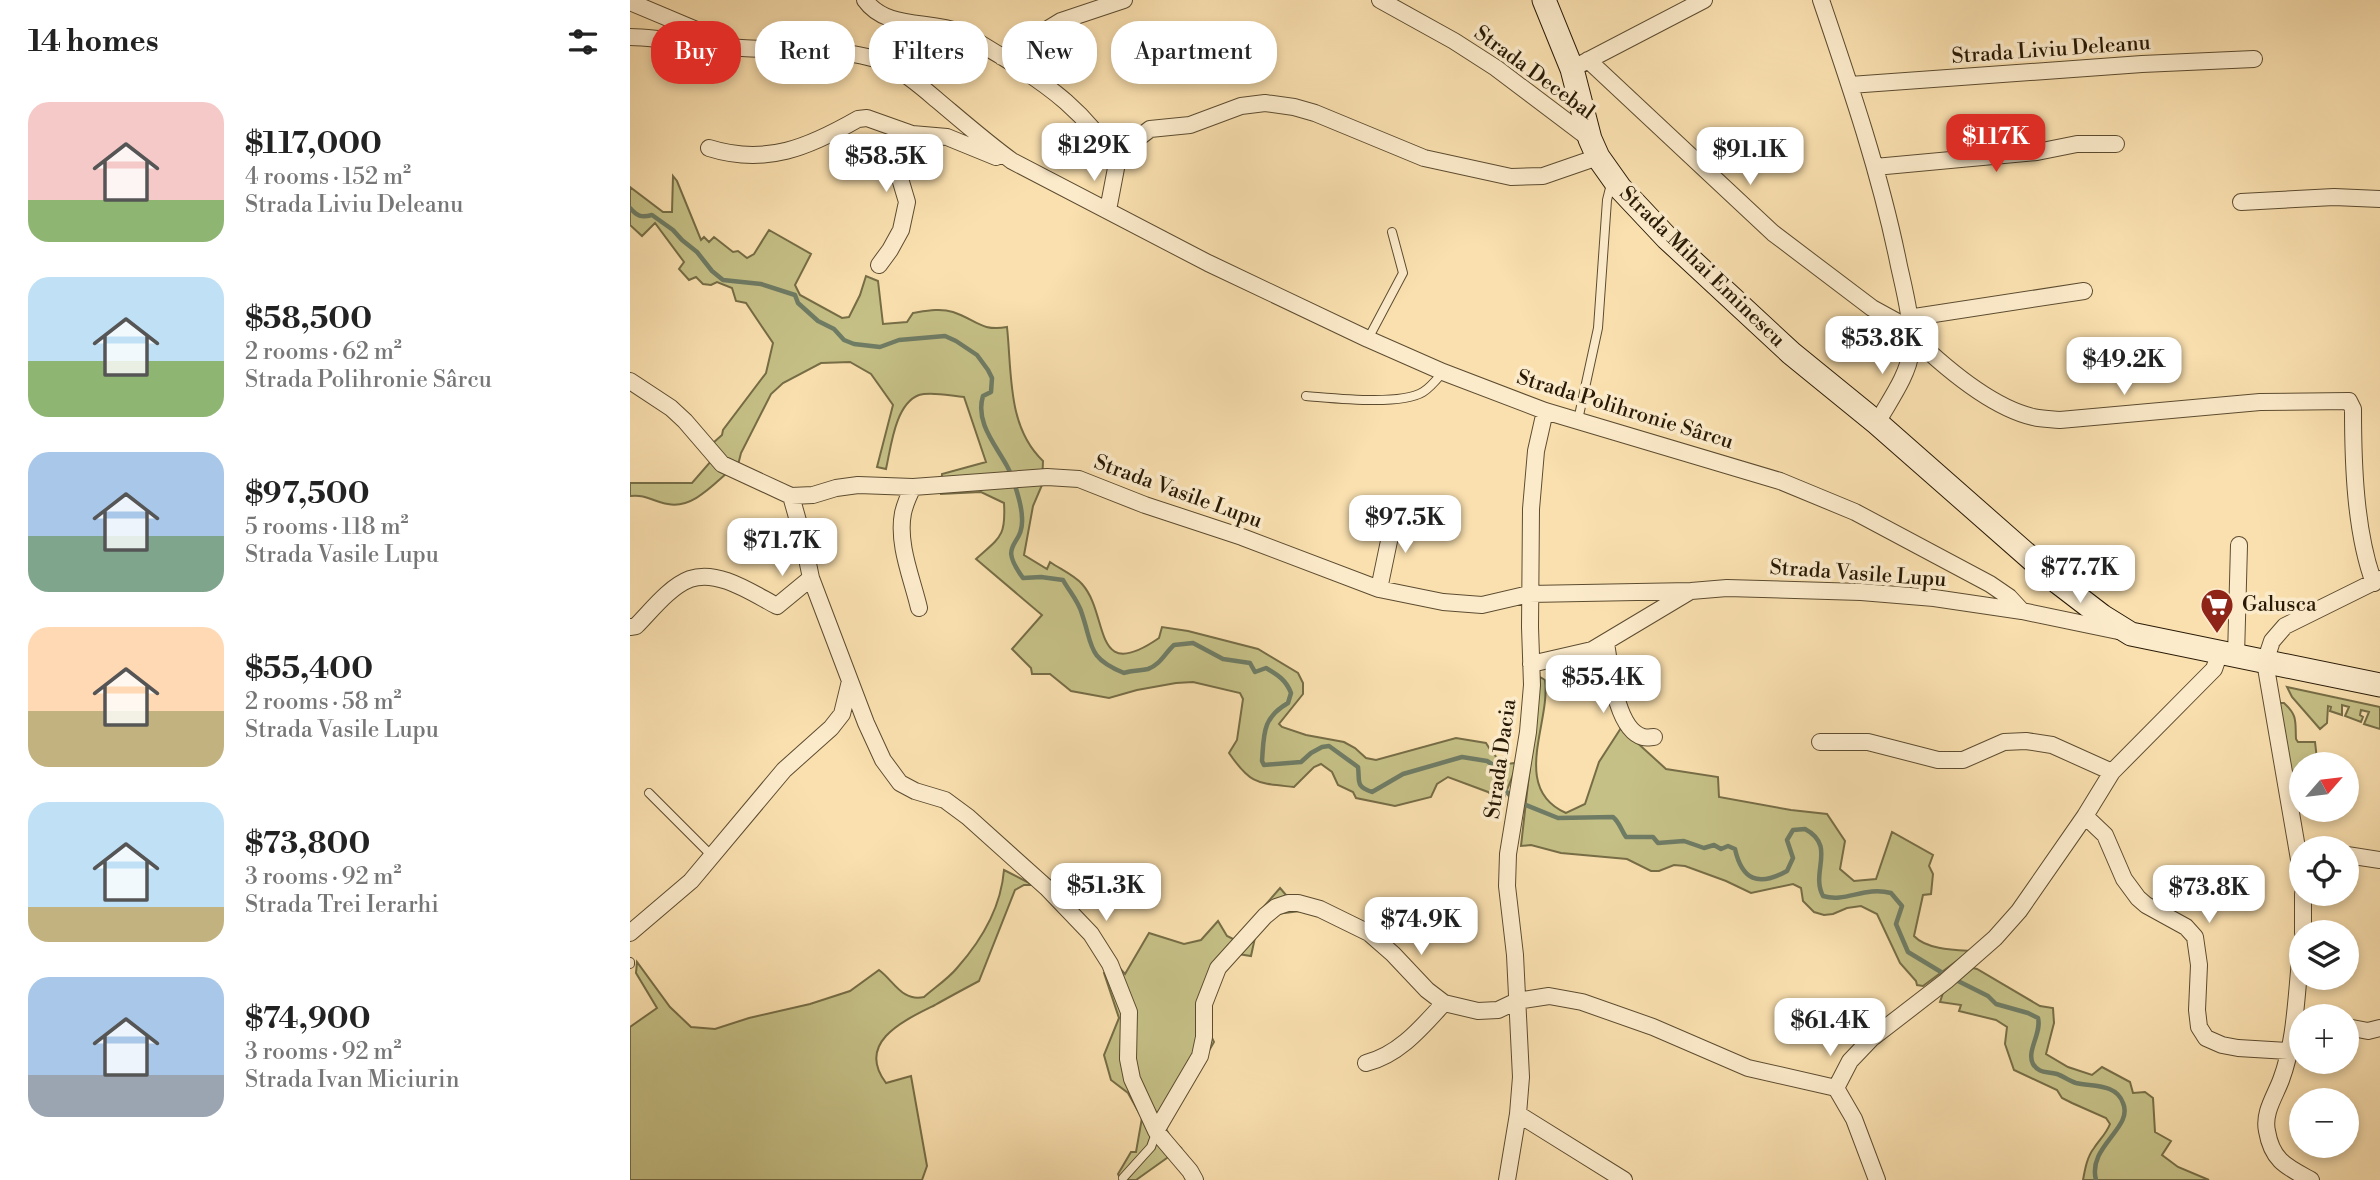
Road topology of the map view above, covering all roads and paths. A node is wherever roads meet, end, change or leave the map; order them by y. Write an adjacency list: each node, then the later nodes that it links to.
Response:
1 (865, 0): 9 (street)
2 (1124, 0): 10 (street)
3 (1380, 0): 25 (street, Strada Decebal)
4 (1544, 0): 18 (main road, Strada Mihai Eminescu)
5 (1704, 0): 18 (street)
6 (1821, 0): 21 (street)
7 (630, 2): 8 (street)
8 (675, 21)
9 (901, 21)
10 (1060, 21)
11 (630, 37): 12 (street, Strada Polihronie Sârcu)
12 (651, 38)
13 (741, 48): 15 (street, Strada Polihronie Sârcu)
14 (988, 49): 16 (street)
15 (869, 57)
16 (1002, 57)
17 (2255, 60): 21 (street, Strada Liviu Deleanu)
18 (1580, 64): 25 (main road, Strada Mihai Eminescu); 36 (street)
19 (918, 84): 26 (street, Strada Polihronie Sârcu)
20 (1045, 84): 27 (street)
21 (1850, 85): 28 (street)
22 (896, 130): 24 (street, Strada Polihronie Sârcu); 26 (street, Strada Polihronie Sârcu); 34 (street)
23 (2116, 145): 28 (street)
24 (709, 148)
25 (1594, 148): 27 (street); 29 (main road, Strada Mihai Eminescu)
26 (1012, 161): 32 (street, Strada Polihronie Sârcu)
27 (1117, 163): 32 (street)
28 (1875, 167): 36 (street)
29 (1612, 179): 42 (lane); 43 (main road, Strada Mihai Eminescu)
30 (2380, 199): 31 (street)
31 (2241, 202)
32 (1108, 210): 37 (street, Strada Polihronie Sârcu)
33 (1392, 232): 37 (lane)
34 (879, 265)
35 (2084, 291): 36 (street)
36 (1910, 326): 43 (street); 49 (street)
37 (1368, 339): 38 (street, Strada Polihronie Sârcu)
38 (1443, 372): 40 (lane); 41 (street, Strada Polihronie Sârcu)
39 (634, 387): 45 (street)
40 (1306, 396)
41 (1545, 411): 42 (street, Strada Polihronie Sârcu); 52 (street, Strada Dacia)
42 (1578, 420): 54 (street, Strada Polihronie Sârcu)
43 (1877, 423): 56 (main road, Strada Mihai Eminescu)
44 (913, 487): 45 (street, Strada Vasile Lupu); 50 (street, Strada Vasile Lupu); 53 (street)
45 (791, 496): 48 (street)
46 (1397, 513): 50 (street)
47 (2239, 545): 58 (street)
48 (811, 578): 55 (street); 61 (street)
49 (2377, 581): 59 (street)
50 (1379, 589): 52 (street, Strada Vasile Lupu)
51 (1691, 591): 52 (street, Strada Vasile Lupu); 54 (street, Strada Vasile Lupu); 57 (street, Strada Vasile Lupu)
52 (1530, 594): 60 (street, Strada Dacia)
53 (919, 608)
54 (2022, 611): 56 (street, Strada Polihronie Sârcu)
55 (630, 627)
56 (2131, 634): 58 (main road, Strada Mihai Eminescu)
57 (1606, 643): 60 (street, Strada Vasile Lupu); 63 (street)
58 (2228, 654): 59 (main road, Strada Mihai Eminescu); 65 (street)
59 (2265, 662): 62 (main road, Strada Mihai Eminescu); 68 (street)
60 (1531, 664): 73 (street, Strada Dacia)
61 (850, 681): 69 (street); 82 (street)
62 (2380, 685)
63 (1654, 737)
64 (1820, 742): 65 (street)
65 (2112, 772): 67 (street)
66 (649, 793): 69 (lane)
67 (2085, 816): 78 (street); 80 (street)
68 (2297, 836)
69 (711, 855): 72 (street)
70 (2359, 857): 71 (street)
71 (2380, 860)
72 (630, 933)
73 (1517, 1001): 74 (street); 80 (street); 81 (street, Strada Dacia)
74 (1444, 1003): 79 (street); 82 (street)
75 (2380, 1028): 76 (street)
76 (2359, 1029)
77 (2289, 1048): 78 (street)
78 (2288, 1051): 88 (street)
79 (1366, 1063)
80 (1836, 1088): 87 (street)
81 (1518, 1114): 85 (street, Strada Dacia); 86 (street)
82 (1156, 1131): 83 (lane); 84 (street)
83 (1124, 1178)
84 (1195, 1180)
85 (1507, 1180)
86 (1624, 1180)
87 (1877, 1180)
88 (2311, 1180)

